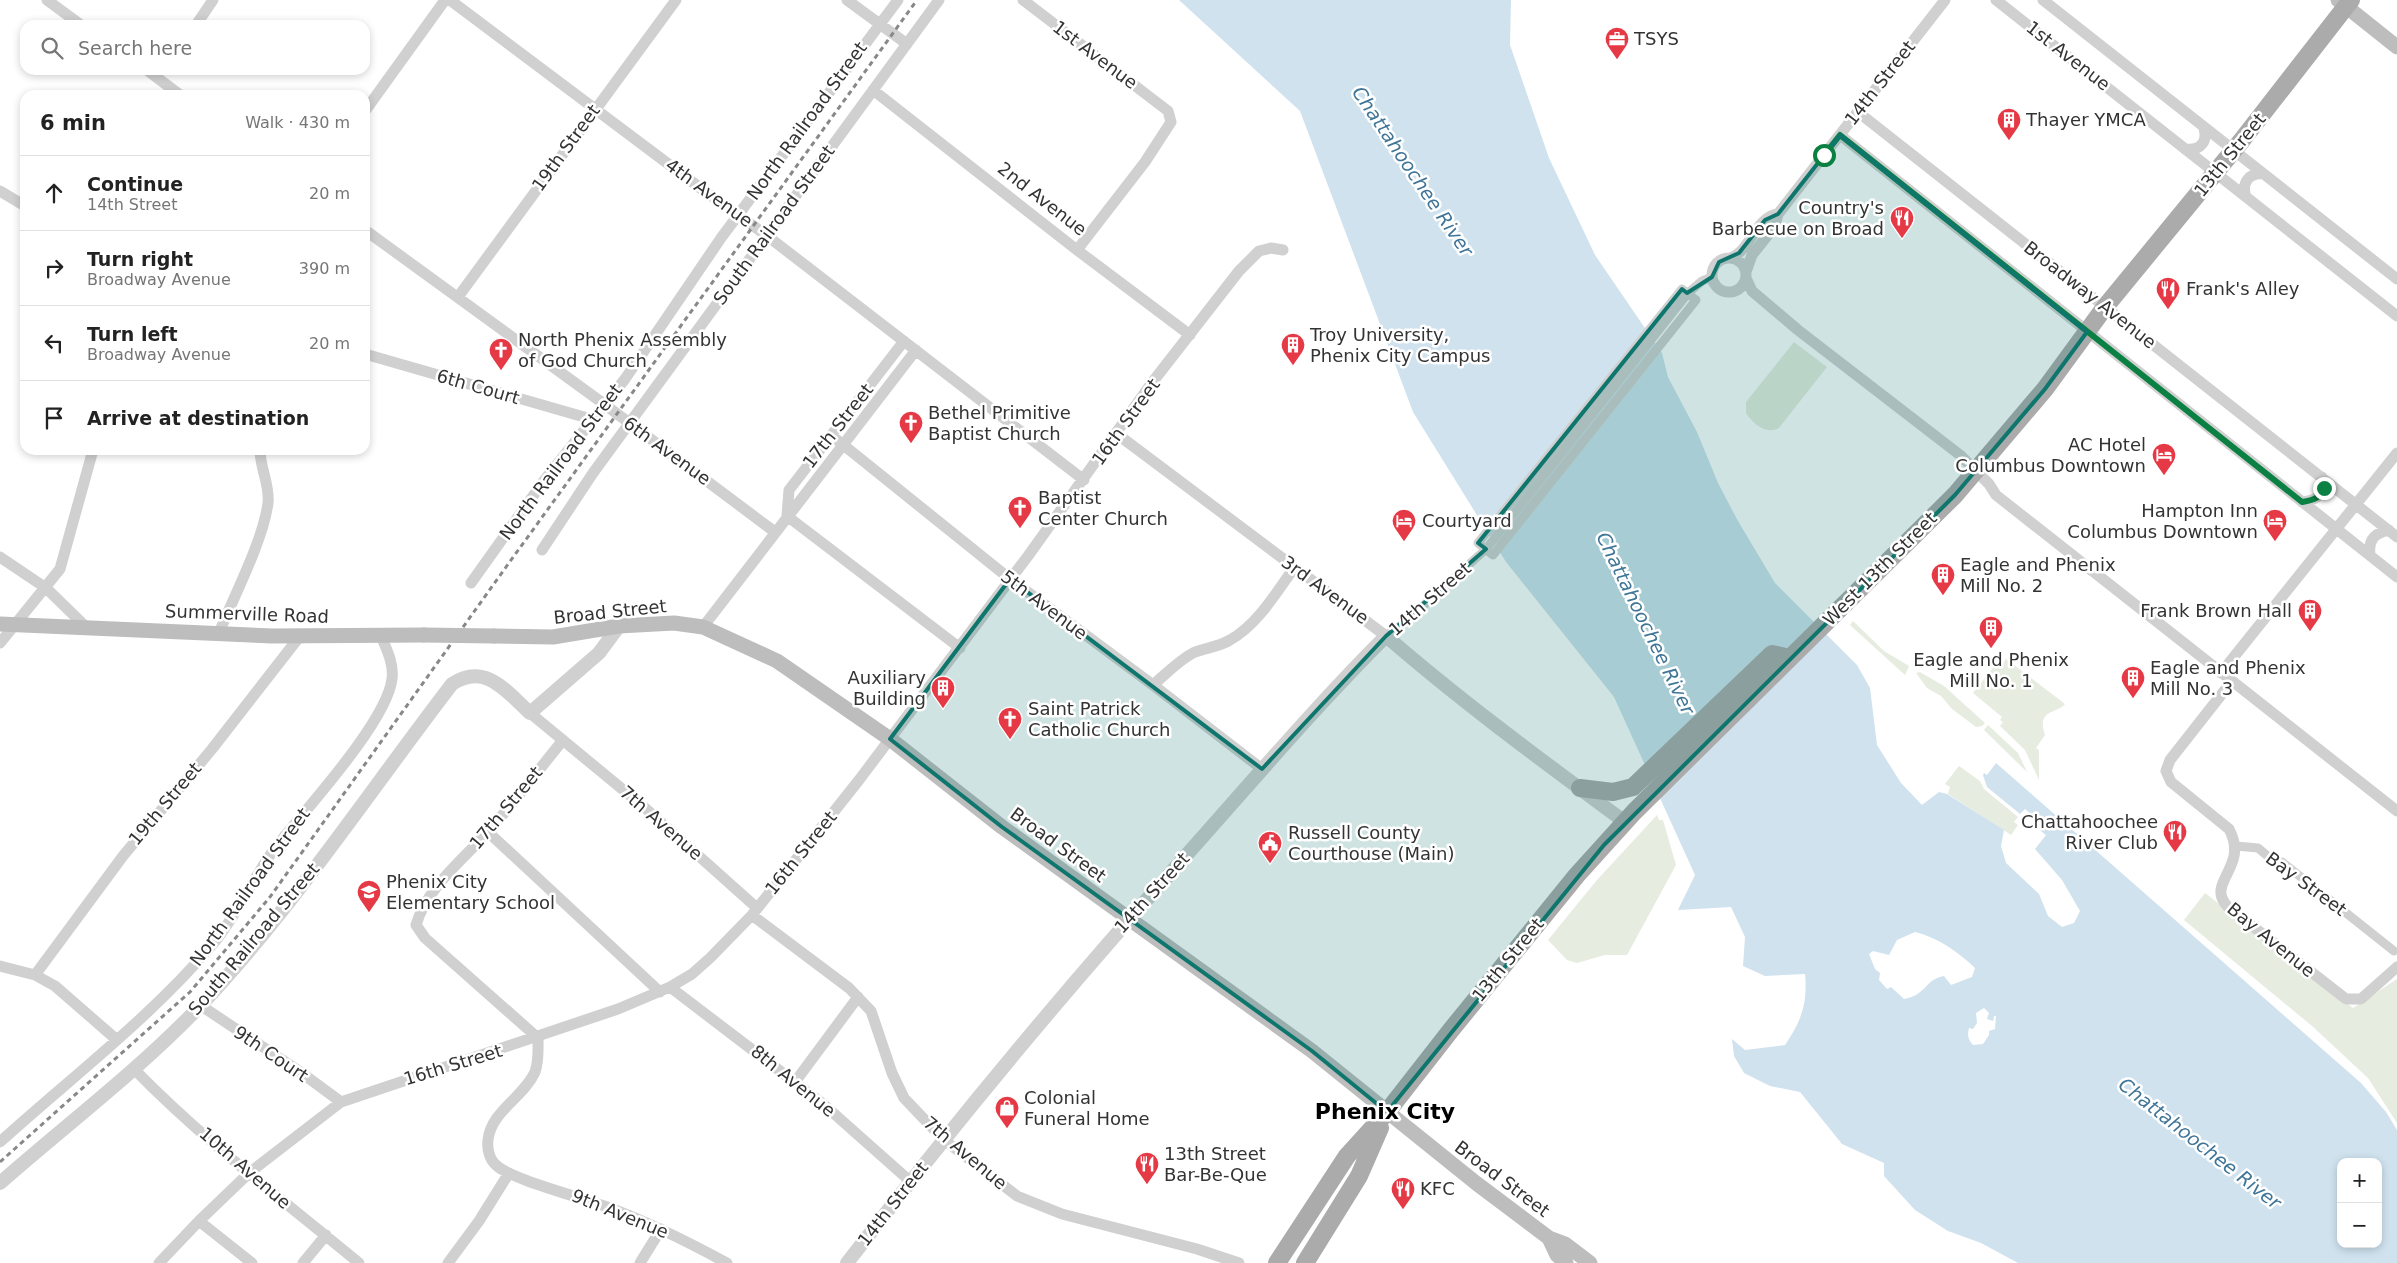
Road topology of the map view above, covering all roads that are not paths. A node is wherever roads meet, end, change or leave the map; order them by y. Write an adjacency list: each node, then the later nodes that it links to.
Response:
1 (47, 0): 14 (street)
2 (213, 0): 15 (street)
3 (445, 0): 22 (street)
4 (450, 0): 23 (street, 4th Avenue)
5 (676, 0): 23 (street, 19th Street)
6 (847, 0): 16 (street)
7 (898, 0): 16 (street, North Railroad Street)
8 (939, 0): 17 (street, South Railroad Street)
9 (1023, 0): 38 (street, 1st Avenue)
10 (1945, 0): 24 (street, 14th Street)
11 (1997, 0): 27 (street, 1st Avenue)
12 (2044, 0): 25 (street, 1st Avenue)
13 (2345, 2): 18 (main road); 28 (main road, 13th Street)
14 (75, 20)
15 (199, 20)
16 (879, 23): 17 (street); 34 (street, North Railroad Street)
17 (907, 44): 21 (street, South Railroad Street)
18 (2397, 47)
19 (162, 75): 20 (street)
20 (175, 90)
21 (873, 90): 37 (street, South Railroad Street); 38 (street, 2nd Avenue)
22 (370, 104)
23 (596, 108): 34 (street, 4th Avenue); 47 (street, 19th Street)
24 (1858, 112): 26 (street, 14th Street); 48 (street, Broadway Avenue)
25 (2204, 126): 27 (street); 28 (street, 1st Avenue)
26 (1840, 135): 35 (street, 14th Street); 50 (street, Broadway Avenue)
27 (2185, 149): 29 (street, 1st Avenue)
28 (2234, 150): 29 (main road, 13th Street); 30 (street, 1st Avenue)
29 (2215, 172): 32 (street, 1st Avenue); 48 (main road, 13th Street)
30 (2264, 174): 32 (street); 43 (street, 1st Avenue)
31 (0, 191): 33 (street)
32 (2246, 197): 49 (street, 1st Avenue)
33 (20, 203)
34 (739, 214): 37 (street, 4th Avenue); 55 (street, North Railroad Street)
35 (1778, 214): 40 (street, 14th Street); 41 (street, 14th Street)
36 (370, 234): 47 (street, 6th Avenue)
37 (766, 235): 52 (street, 4th Avenue); 57 (street, South Railroad Street)
38 (1077, 250): 51 (street, 2nd Avenue)
39 (1283, 250): 51 (street, 16th Street)
40 (1730, 258): 41 (street); 42 (street, 14th Street)
41 (1746, 275): 44 (street, 14th Street); 45 (street)
42 (1712, 277): 44 (street); 46 (street)
43 (2397, 279)
44 (1736, 291): 45 (street)
45 (1752, 291): 93 (street)
46 (1688, 294): 46 (street, bridge); 89 (street, 14th Street)
47 (458, 297): 55 (street, 6th Avenue)
48 (2105, 307): 50 (main road, West 13th Street); 64 (street, Broadway Avenue)
49 (2397, 316)
50 (2087, 332): 66 (street, Broadway Avenue); 92 (main road, West 13th Street)
51 (1190, 335): 58 (street, 16th Street)
52 (904, 341): 53 (street, 4th Avenue); 59 (street, 17th Street)
53 (916, 350): 60 (street, 17th Street); 65 (street, 4th Avenue)
54 (370, 355): 56 (street, 6th Court)
55 (604, 404): 56 (street, North Railroad Street); 57 (street, 6th Avenue)
56 (591, 419): 78 (street, North Railroad Street)
57 (629, 424): 70 (street, 6th Avenue); 72 (street, South Railroad Street)
58 (1117, 434): 65 (street, 16th Street); 75 (street, 3rd Avenue)
59 (831, 435): 60 (street, 5th Avenue); 68 (street, 17th Street)
60 (843, 445): 68 (street, 17th Street); 77 (street, 5th Avenue)
61 (2397, 454): 67 (street)
62 (92, 455): 79 (street)
63 (261, 455): 85 (street)
64 (2322, 477): 66 (street); 67 (street, Broadway Avenue)
65 (1084, 480): 77 (street, 16th Street)
66 (2302, 502): 69 (street, Broadway Avenue)
67 (2357, 505): 69 (street); 71 (street, Broadway Avenue)
68 (787, 516): 70 (street, 17th Street); 91 (street)
69 (2337, 529): 73 (street, Broadway Avenue); 93 (street)
70 (775, 532): 84 (street, 17th Street)
71 (2393, 533): 73 (street, Broadway Avenue)
72 (542, 550)
73 (2370, 555): 76 (street, Broadway Avenue)
74 (0, 558): 79 (street)
75 (1294, 568): 89 (street, 3rd Avenue); 95 (street)
76 (2397, 577)
77 (1010, 579): 91 (street, 16th Street); 95 (street, 5th Avenue)
78 (471, 584)
79 (46, 588): 80 (street); 82 (street)
80 (16, 623): 81 (main road, Summerville Road); 82 (main road, Summerville Road); 90 (street)
81 (0, 624)
82 (85, 626): 85 (main road, Summerville Road)
83 (619, 626): 84 (main road, Broad Street); 88 (main road, Broad Street); 96 (street)
84 (703, 626): 97 (main road, Broad Street)
85 (219, 632): 86 (main road, Summerville Road)
86 (300, 636): 87 (main road, Summerville Road); 110 (street, 19th Street)
87 (380, 636): 88 (main road, Summerville Road, bridge); 115 (street, North Railroad Street)
88 (494, 636)
89 (1386, 636): 99 (street, 14th Street); 100 (street, 3rd Avenue)
90 (0, 643)
91 (960, 648): 97 (street, 16th Street)
92 (1790, 658): 100 (main road); 102 (main road, West 13th Street)
93 (2221, 673): 94 (street)
94 (2232, 681): 101 (street); 104 (street)
95 (1153, 685): 99 (street, 5th Avenue)
96 (530, 712): 98 (street); 113 (street, South Railroad Street)
97 (890, 739): 105 (street, 16th Street); 106 (main road, Broad Street)
98 (563, 740): 103 (street, 17th Street); 105 (street, 7th Avenue)
99 (1262, 769): 106 (street, 14th Street)
100 (1580, 788): 102 (street, 3rd Avenue)
101 (2397, 811)
102 (1630, 817): 119 (main road, 13th Street)
103 (488, 832): 111 (street, 8th Avenue); 114 (street, 17th Street)
104 (2236, 846): 107 (street, Bay Street); 109 (street, Bay Avenue)
105 (754, 912): 111 (street, 16th Street); 112 (street, 7th Avenue)
106 (1128, 919): 119 (main road, Broad Street); 120 (street, 14th Street)
107 (2394, 952)
108 (0, 966): 110 (street)
109 (2397, 966)
110 (35, 975): 115 (street)
111 (665, 990): 114 (street, 16th Street); 117 (street, 8th Avenue)
112 (858, 997): 117 (street); 120 (street, 7th Avenue)
113 (200, 1005): 116 (street, South Railroad Street); 118 (street, 9th Court)
114 (538, 1038): 118 (street, 16th Street); 123 (street)
115 (117, 1040): 121 (street, North Railroad Street)
116 (134, 1069): 122 (street, 10th Avenue); 125 (street, South Railroad Street)
117 (795, 1082): 124 (street, 8th Avenue)
118 (341, 1102): 122 (street, 16th Street)
119 (1387, 1112): 129 (main road, Broad Street); 139 (main road, 13th Street); 140 (main road, 13th Street)
120 (944, 1140): 124 (street, 14th Street); 138 (street, 7th Avenue)
121 (0, 1142)
122 (249, 1173): 126 (street, 16th Street); 128 (street, 10th Avenue)
123 (509, 1173): 127 (street, 9th Avenue); 134 (street)
124 (911, 1182): 137 (street, 14th Street)
125 (0, 1183)
126 (198, 1221): 130 (street, 16th Street); 131 (street)
127 (661, 1229): 135 (street); 136 (street, 9th Avenue)
128 (326, 1235): 132 (street); 133 (street, 10th Avenue)
129 (1549, 1238): 141 (main road, Broad Street); 142 (main road, Broad Street)
130 (159, 1263)
131 (252, 1263)
132 (303, 1263)
133 (359, 1263)
134 (448, 1263)
135 (640, 1263)
136 (727, 1263)
137 (847, 1263)
138 (1239, 1263)
139 (1277, 1263)
140 (1305, 1263)
141 (1566, 1263)
142 (1590, 1263)

